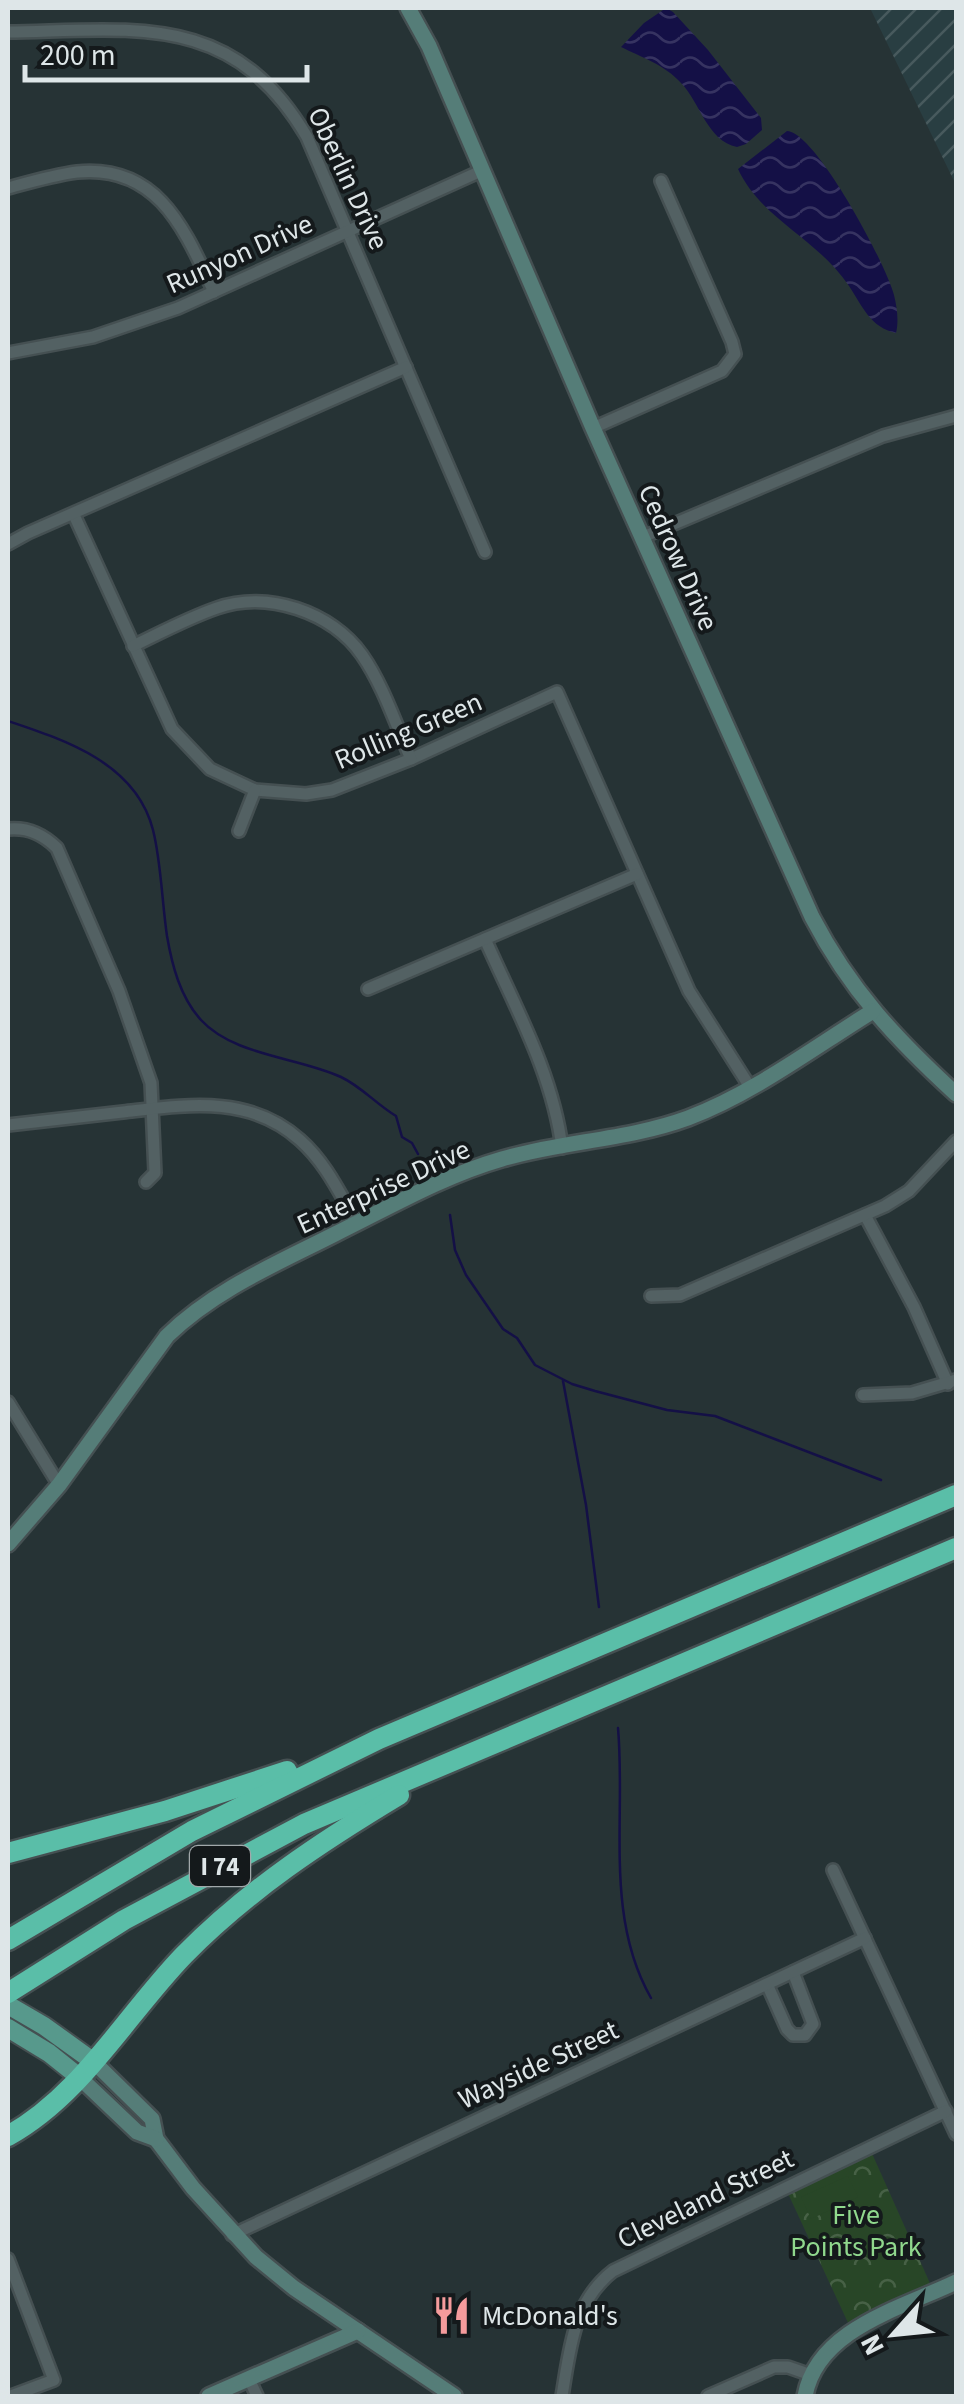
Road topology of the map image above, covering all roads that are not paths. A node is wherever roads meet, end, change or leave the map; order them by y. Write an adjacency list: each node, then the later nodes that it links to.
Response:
1 (408, 8): 3 (street, Cedrow Drive)
2 (8, 32): 6 (street, Oberlin Drive)
3 (481, 171): 6 (street, Runyon Drive); 11 (street, Cedrow Drive)
4 (661, 181): 11 (street)
5 (8, 188): 7 (street)
6 (348, 231): 7 (street, Runyon Drive); 9 (street, Oberlin Drive)
7 (214, 292): 8 (street, Runyon Drive)
8 (8, 353)
9 (406, 367): 12 (street); 15 (street, Oberlin Drive)
10 (956, 416): 13 (street)
11 (594, 428): 13 (street, Cedrow Drive)
12 (74, 515): 14 (street); 16 (street, Rolling Green)
13 (643, 537): 24 (street, Cedrow Drive)
14 (8, 544)
15 (486, 552)
16 (133, 646): 17 (street); 18 (street, Rolling Green)
17 (411, 759): 18 (street, Rolling Green); 21 (street, Rolling Green)
18 (255, 790): 20 (street)
19 (8, 830): 27 (street)
20 (239, 832)
21 (637, 874): 22 (street); 25 (street)
22 (485, 939): 23 (street); 30 (street)
23 (368, 989)
24 (873, 1011): 25 (street, Enterprise Drive); 26 (street, Cedrow Drive)
25 (750, 1087): 30 (street, Enterprise Drive)
26 (956, 1094)
27 (154, 1108): 28 (street); 31 (street); 33 (street)
28 (8, 1125)
29 (956, 1141): 32 (street)
30 (562, 1148): 33 (street, Enterprise Drive)
31 (146, 1182)
32 (866, 1215): 34 (street); 35 (street)
33 (357, 1223): 38 (street, Enterprise Drive)
34 (651, 1296)
35 (952, 1382): 36 (street)
36 (863, 1394)
37 (8, 1402): 38 (street)
38 (59, 1485): 40 (street, Enterprise Drive)
39 (956, 1495): 42 (highway, I 74)
40 (8, 1544)
41 (956, 1548): 43 (highway, I 74)
42 (379, 1738): 44 (highway); 47 (highway, I 74)
43 (446, 1766): 50 (highway, I 74); 53 (highway)
44 (8, 1853)
45 (833, 1870): 46 (street)
46 (865, 1938): 48 (street, Wayside Street); 54 (street)
47 (8, 1940)
48 (794, 1972): 49 (street, Wayside Street); 49 (street)
49 (766, 1984): 57 (street, Wayside Street)
50 (8, 1993)
51 (8, 2005): 53 (main road)
52 (8, 2028): 53 (main road)
53 (86, 2070): 56 (highway); 57 (street)
54 (946, 2111): 55 (street); 67 (street, Cleveland Street)
55 (956, 2134)
56 (8, 2136)
57 (232, 2235): 60 (street)
58 (8, 2260): 63 (street)
59 (956, 2282): 61 (street)
60 (358, 2331): 62 (street); 66 (street)
61 (812, 2375): 68 (street); 69 (street)
62 (249, 2379): 64 (street); 65 (street)
63 (15, 2396)
64 (209, 2396)
65 (257, 2396)
66 (454, 2396)
67 (562, 2396)
68 (708, 2396)
69 (805, 2396)

